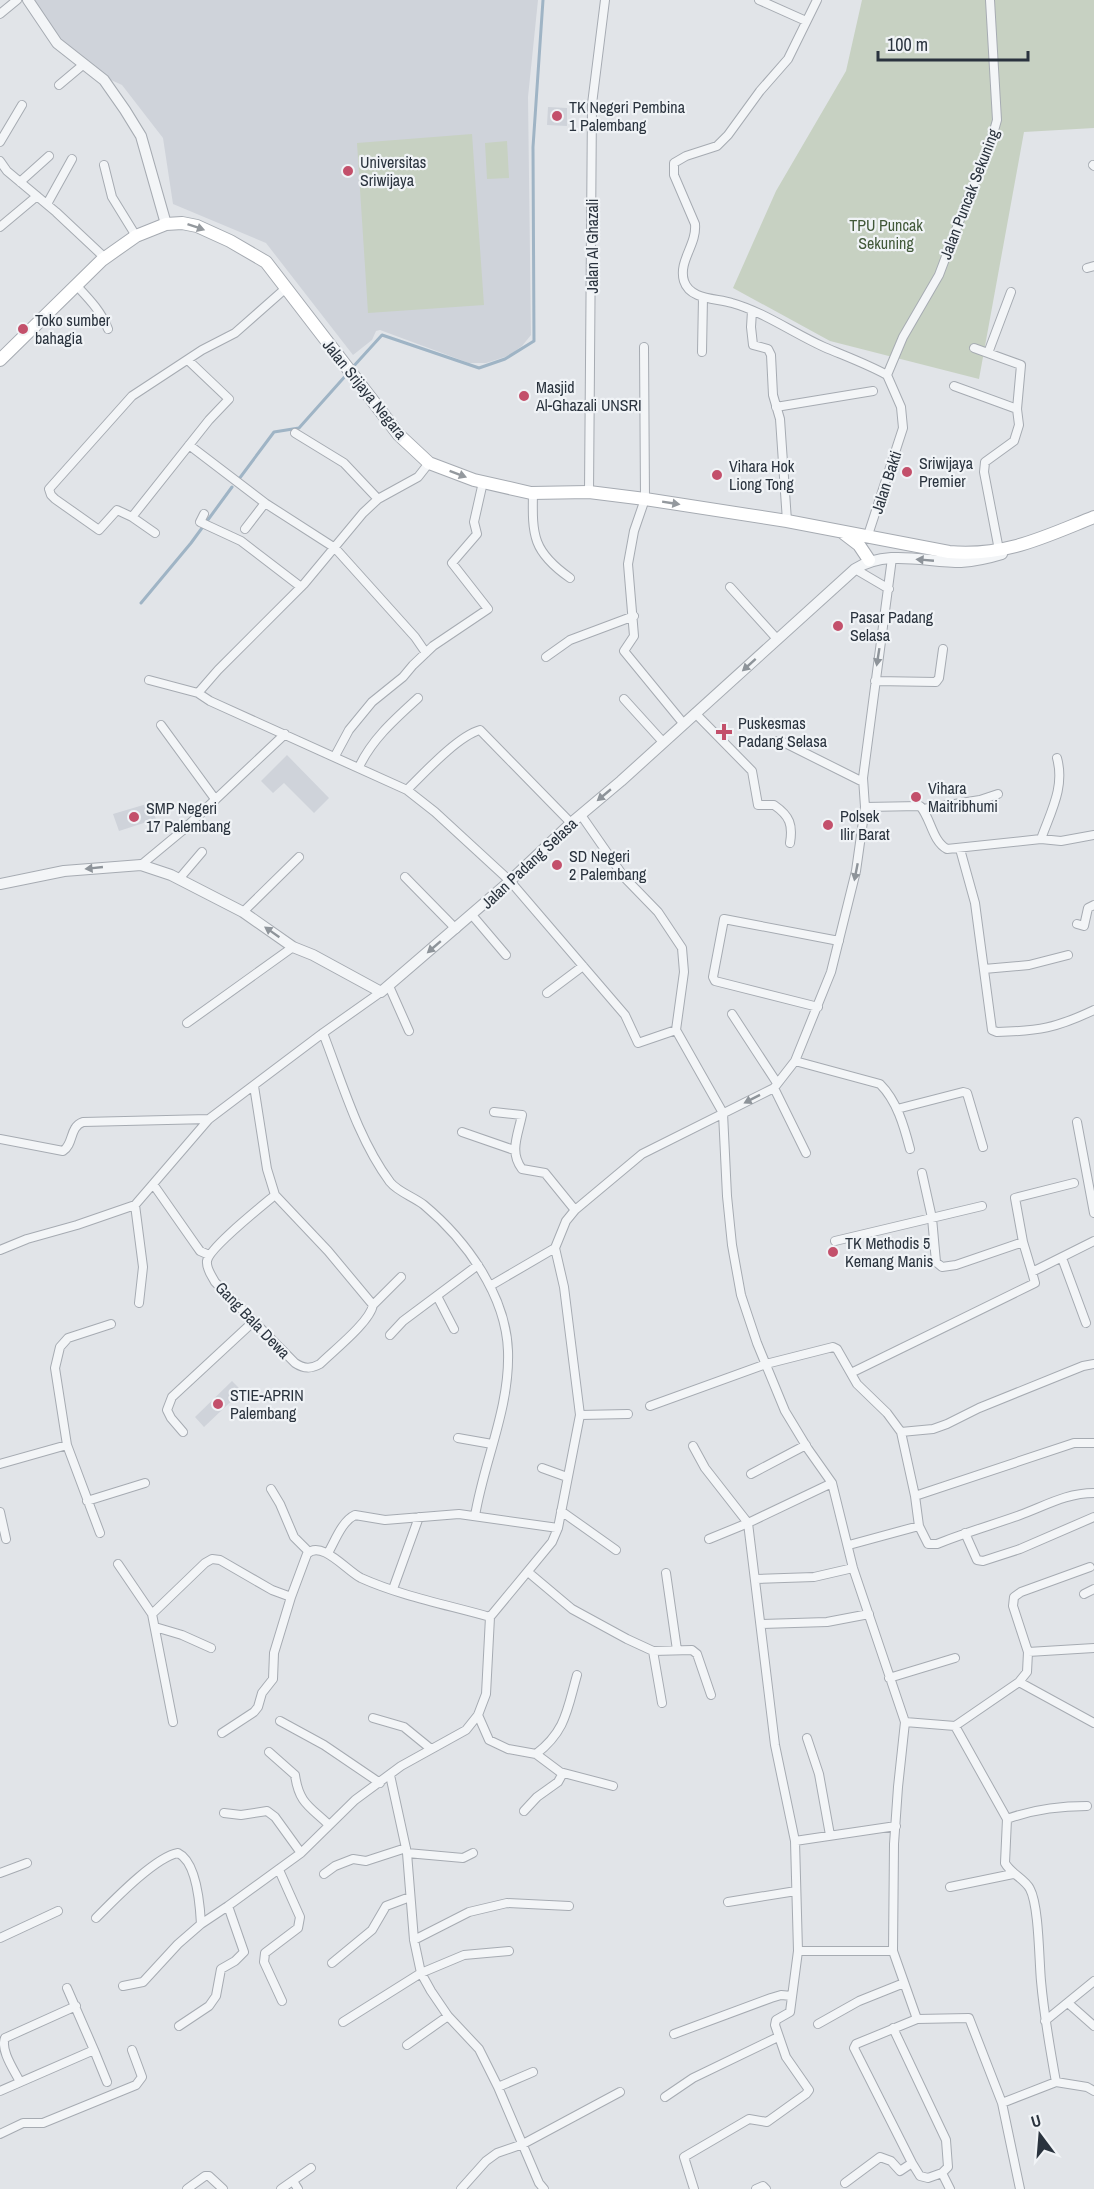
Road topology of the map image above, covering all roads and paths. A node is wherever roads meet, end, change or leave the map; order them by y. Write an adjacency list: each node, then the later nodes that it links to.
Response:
1 (17, 0): 7 (street)
2 (28, 0): 9 (street)
3 (604, 0): 47 (street, Jalan Al Ghazali)
4 (759, 0): 8 (street)
5 (817, 0): 8 (street)
6 (990, 0): 38 (street, Jalan Puncak Sekuning)
7 (0, 14)
8 (806, 21): 29 (street)
9 (84, 64): 10 (street); 22 (street)
10 (59, 85)
11 (22, 105): 13 (street)
12 (0, 123): 13 (street)
13 (8, 129): 14 (street)
14 (0, 142)
15 (49, 156): 19 (street)
16 (72, 159): 21 (street)
17 (0, 161): 19 (street)
18 (104, 165): 24 (street)
19 (20, 182): 20 (street)
20 (37, 196): 21 (street); 23 (street)
21 (47, 204): 25 (street)
22 (166, 224): 24 (main road, Jalan Srijaya Negara); 27 (main road, Jalan Srijaya Negara, one-way to 27)
23 (0, 227)
24 (136, 236): 25 (main road, Jalan Srijaya Negara)
25 (105, 258): 26 (main road, Jalan Srijaya Negara)
26 (76, 285): 31 (street); 36 (main road, Jalan Srijaya Negara)
27 (286, 288): 37 (street); 45 (main road, Jalan Srijaya Negara)
28 (1011, 292): 35 (street)
29 (704, 297): 30 (street); 34 (street)
30 (752, 311): 38 (street); 41 (street)
31 (108, 328)
32 (644, 347): 50 (street)
33 (974, 348): 35 (street)
34 (702, 352)
35 (988, 353): 42 (street)
36 (2, 355)
37 (189, 361): 44 (street); 53 (street)
38 (887, 375): 59 (street, Jalan Bakti)
39 (954, 386): 42 (street)
40 (873, 391): 41 (street)
41 (776, 407): 55 (street)
42 (1017, 409): 62 (street)
43 (295, 432): 49 (street)
44 (189, 445): 51 (street); 53 (street)
45 (429, 463): 46 (main road, Jalan Srijaya Negara, one-way to 46); 49 (street)
46 (483, 482): 48 (main road, Jalan Srijaya Negara); 73 (street)
47 (589, 492): 48 (main road, Jalan Srijaya Negara); 50 (main road, Jalan Srijaya Negara)
48 (533, 493): 66 (street)
49 (378, 499): 61 (street)
50 (645, 499): 55 (main road, Jalan Srijaya Negara, one-way to 55); 70 (street)
51 (265, 503): 56 (street); 61 (street)
52 (204, 514): 67 (street)
53 (132, 517): 58 (street)
54 (1094, 517): 60 (main road, Jalan Srijaya Negara)
55 (787, 521): 57 (main road, Jalan Srijaya Negara)
56 (245, 529)
57 (841, 531): 59 (main road, Jalan Srijaya Negara); 64 (main road)
58 (155, 533)
59 (868, 535): 62 (main road, Jalan Srijaya Negara)
60 (1023, 546): 62 (main road, Jalan Srijaya Negara); 63 (street, Jalan Padang Selasa, one-way to 63)
61 (334, 548): 67 (street); 73 (street)
62 (999, 550)
63 (892, 558): 64 (street, Jalan Padang Selasa); 69 (street)
64 (869, 560): 65 (street, Jalan Padang Selasa)
65 (855, 569): 69 (street); 71 (street, Jalan Padang Selasa)
66 (570, 578)
67 (301, 587): 77 (street)
68 (730, 587): 71 (street)
69 (889, 589): 76 (street, one-way to 76)
70 (634, 616): 74 (street); 81 (street)
71 (777, 639): 80 (street, Jalan Padang Selasa, one-way to 80)
72 (943, 649): 76 (street)
73 (426, 653): 86 (street)
74 (546, 657)
75 (148, 680): 77 (street)
76 (874, 681): 89 (street)
77 (198, 693): 83 (street)
78 (417, 698): 88 (street)
79 (624, 699): 85 (street)
80 (694, 713): 81 (street, Jalan Padang Selasa); 99 (street)
81 (683, 723): 85 (street, Jalan Padang Selasa)
82 (161, 725): 92 (street)
83 (285, 734): 86 (street); 92 (street)
84 (776, 741): 89 (street)
85 (663, 742): 95 (street, Jalan Padang Selasa, one-way to 95)
86 (335, 756): 88 (street)
87 (1057, 758): 98 (street)
88 (359, 767): 90 (street)
89 (863, 782): 93 (street)
90 (407, 790): 96 (street); 106 (street)
91 (998, 794): 94 (street)
92 (215, 799): 103 (street)
93 (865, 807): 94 (street); 113 (street, one-way to 113)
94 (923, 809): 100 (street)
95 (581, 815): 96 (street, Jalan Padang Selasa); 125 (street)
96 (571, 823): 106 (street, Jalan Padang Selasa)
97 (1094, 836): 98 (street)
98 (1041, 839): 100 (street)
99 (790, 843)
100 (960, 849): 118 (street)
101 (202, 852): 105 (street)
102 (299, 857): 109 (street)
103 (141, 865): 105 (street); 107 (street, one-way to 107)
104 (405, 877): 112 (street)
105 (178, 879): 109 (street)
106 (510, 881): 110 (street, Jalan Padang Selasa); 117 (street)
107 (0, 884)
108 (1094, 905): 111 (street)
109 (243, 912): 114 (street, one-way to 109)
110 (472, 915): 112 (street, Jalan Padang Selasa); 115 (street)
111 (1077, 924)
112 (456, 929): 119 (street, Jalan Padang Selasa, one-way to 119)
113 (839, 941): 121 (street); 121 (street)
114 (293, 947): 119 (street); 124 (street)
115 (506, 955)
116 (1068, 955): 118 (street)
117 (583, 966): 120 (street); 125 (street)
118 (984, 969): 122 (street)
119 (385, 989): 126 (street); 127 (street)
120 (547, 993)
121 (818, 1008): 128 (street)
122 (1094, 1010)
123 (732, 1014): 129 (street)
124 (187, 1023)
125 (676, 1030): 133 (street)
126 (409, 1031)
127 (323, 1033): 130 (street); 158 (street)
128 (795, 1061): 129 (street); 131 (street)
129 (776, 1085): 133 (street, one-way to 133); 141 (street)
130 (254, 1086): 134 (street); 145 (street)
131 (897, 1109): 138 (street); 139 (street)
132 (494, 1112): 140 (street)
133 (723, 1113): 148 (street); 170 (street)
134 (209, 1119): 137 (street); 144 (street)
135 (1077, 1122): 149 (street)
136 (462, 1132): 140 (street)
137 (0, 1139)
138 (983, 1147)
139 (910, 1149)
140 (514, 1150): 148 (street)
141 (806, 1153)
142 (922, 1173): 150 (street)
143 (1074, 1183): 153 (street)
144 (153, 1184): 146 (street); 156 (street)
145 (275, 1195): 156 (street); 164 (street)
146 (135, 1205): 155 (street); 163 (street)
147 (982, 1206): 150 (street)
148 (575, 1210): 154 (street)
149 (1094, 1213)
150 (932, 1218): 151 (street); 153 (street)
151 (835, 1241)
152 (1094, 1241): 157 (street)
153 (1023, 1242): 159 (street)
154 (555, 1248): 161 (street); 175 (street)
155 (0, 1250)
156 (209, 1256): 165 (street, Gang Bala Dewa)
157 (1062, 1258): 159 (street); 166 (street)
158 (478, 1265): 161 (street); 162 (street)
159 (1032, 1272): 172 (street)
160 (401, 1277): 164 (street, Gang Bala Dewa)
161 (490, 1286): 180 (street)
162 (437, 1296): 168 (street); 169 (street)
163 (139, 1303)
164 (373, 1305): 165 (street, Gang Bala Dewa)
165 (252, 1322): 176 (street)
166 (1086, 1323)
167 (111, 1324): 181 (street)
168 (454, 1329)
169 (390, 1335)
170 (766, 1364): 172 (street); 173 (street); 182 (street)
171 (1094, 1364): 177 (street)
172 (851, 1373): 177 (street)
173 (650, 1406)
174 (628, 1414): 175 (street)
175 (580, 1415): 187 (street)
176 (183, 1432)
177 (901, 1432): 192 (street)
178 (458, 1438): 180 (street)
179 (1094, 1443): 192 (street)
180 (492, 1444): 196 (street)
181 (67, 1445): 184 (street); 193 (street)
182 (806, 1445): 186 (street); 189 (street)
183 (693, 1446): 199 (street)
184 (0, 1464)
185 (542, 1467): 187 (street)
186 (750, 1474)
187 (567, 1477): 194 (street)
188 (145, 1483): 193 (street)
189 (832, 1483): 199 (street); 206 (street)
190 (271, 1489): 208 (street)
191 (1094, 1492): 203 (street)
192 (915, 1496): 200 (street)
193 (87, 1501): 202 (street)
194 (561, 1511): 201 (street); 207 (street)
195 (0, 1512): 204 (street)
196 (475, 1516): 197 (street); 201 (street)
197 (419, 1517): 209 (street); 216 (street)
198 (1094, 1517): 203 (street)
199 (748, 1523): 205 (street); 215 (street)
200 (919, 1526): 203 (street); 206 (street)
201 (558, 1528): 213 (street)
202 (100, 1533)
203 (965, 1533)
204 (6, 1539)
205 (709, 1539)
206 (849, 1545): 212 (street)
207 (616, 1550)
208 (309, 1552): 209 (street); 219 (street)
209 (328, 1553): 216 (street)
210 (118, 1564): 220 (street)
211 (1090, 1567): 229 (street)
212 (854, 1568): 215 (street); 221 (street)
213 (528, 1572): 222 (street); 228 (street)
214 (666, 1573): 227 (street)
215 (756, 1579): 223 (street)
216 (393, 1589): 222 (street)
217 (1094, 1589): 218 (street)
218 (1084, 1594)
219 (291, 1597): 220 (street); 243 (street)
220 (153, 1614): 224 (street)
221 (869, 1614): 223 (street); 232 (street)
222 (490, 1617): 236 (street)
223 (761, 1624): 259 (street)
224 (155, 1627): 225 (street); 239 (street)
225 (211, 1648)
226 (1094, 1648): 229 (street)
227 (677, 1650): 228 (street); 234 (street)
228 (653, 1651): 235 (street)
229 (1029, 1652): 233 (street)
230 (955, 1658): 232 (street)
231 (577, 1675): 247 (street)
232 (889, 1678): 240 (street)
233 (1019, 1682): 241 (street); 242 (street)
234 (711, 1695)
235 (662, 1703)
236 (478, 1715): 245 (street); 247 (street)
237 (373, 1718): 245 (street)
238 (280, 1721): 250 (street)
239 (173, 1722)
240 (905, 1722): 242 (street); 257 (street)
241 (1094, 1723)
242 (955, 1726): 255 (street)
243 (222, 1733)
244 (807, 1738): 258 (street)
245 (430, 1749): 249 (street)
246 (269, 1752): 256 (street)
247 (536, 1754): 248 (street)
248 (563, 1773): 251 (street); 253 (street)
249 (390, 1775): 250 (street); 260 (street)
250 (380, 1783): 256 (street)
251 (613, 1786)
252 (1087, 1806): 255 (street)
253 (524, 1811)
254 (224, 1813): 261 (street)
255 (1007, 1819): 267 (street)
256 (328, 1824): 261 (street)
257 (896, 1826): 258 (street); 281 (street)
258 (830, 1836): 259 (street)
259 (795, 1841): 269 (street)
260 (406, 1851): 262 (street); 266 (street); 270 (street)
261 (301, 1853): 264 (street)
262 (473, 1853)
263 (27, 1863): 265 (street)
264 (279, 1870): 272 (street); 289 (street)
265 (0, 1873)
266 (324, 1874)
267 (1013, 1874): 268 (street); 294 (street)
268 (950, 1887)
269 (796, 1891): 271 (street); 280 (street)
270 (410, 1897): 278 (street); 282 (street)
271 (728, 1902)
272 (228, 1906): 276 (street); 297 (street)
273 (569, 1906): 278 (street)
274 (58, 1911): 277 (street)
275 (96, 1918): 276 (street)
276 (201, 1924): 286 (street)
277 (0, 1938)
278 (414, 1940): 283 (street)
279 (509, 1951): 283 (street)
280 (798, 1951): 281 (street); 288 (street)
281 (893, 1951): 285 (street)
282 (333, 1963)
283 (421, 1973): 292 (street); 295 (street)
284 (1094, 1981): 290 (street)
285 (904, 1983): 293 (street); 296 (street)
286 (123, 1986)
287 (67, 1988): 291 (street)
288 (792, 1996): 300 (street); 301 (street)
289 (282, 2001)
290 (1068, 2003): 294 (street); 298 (street)
291 (75, 2006): 303 (street); 306 (street)
292 (448, 2016): 302 (street); 309 (street)
293 (917, 2019): 299 (street); 314 (street)
294 (1045, 2021): 308 (street)
295 (343, 2022)
296 (818, 2024)
297 (179, 2026)
298 (1094, 2026)
299 (893, 2028): 317 (street); 319 (street)
300 (674, 2034)
301 (778, 2037): 313 (street); 327 (street)
302 (407, 2045)
303 (94, 2050): 306 (street); 307 (street)
304 (132, 2050): 315 (street)
305 (533, 2072): 309 (street)
306 (20, 2082): 310 (street)
307 (107, 2082)
308 (1056, 2082): 311 (street); 314 (street)
309 (498, 2087): 316 (street)
310 (0, 2091)
311 (1094, 2091)
312 (620, 2092): 316 (street)
313 (665, 2097)
314 (1002, 2103): 331 (street)
315 (0, 2133)
316 (523, 2144): 322 (street); 326 (street)
317 (912, 2163): 319 (street); 320 (street)
318 (311, 2168): 321 (street)
319 (942, 2173): 330 (street)
320 (844, 2183)
321 (296, 2185): 325 (street)
322 (538, 2187)
323 (187, 2189): 324 (street)
324 (224, 2189)
325 (281, 2189)
326 (461, 2189)
327 (694, 2189)
328 (756, 2189): 329 (street)
329 (766, 2189)
330 (950, 2189)
331 (1020, 2189)

